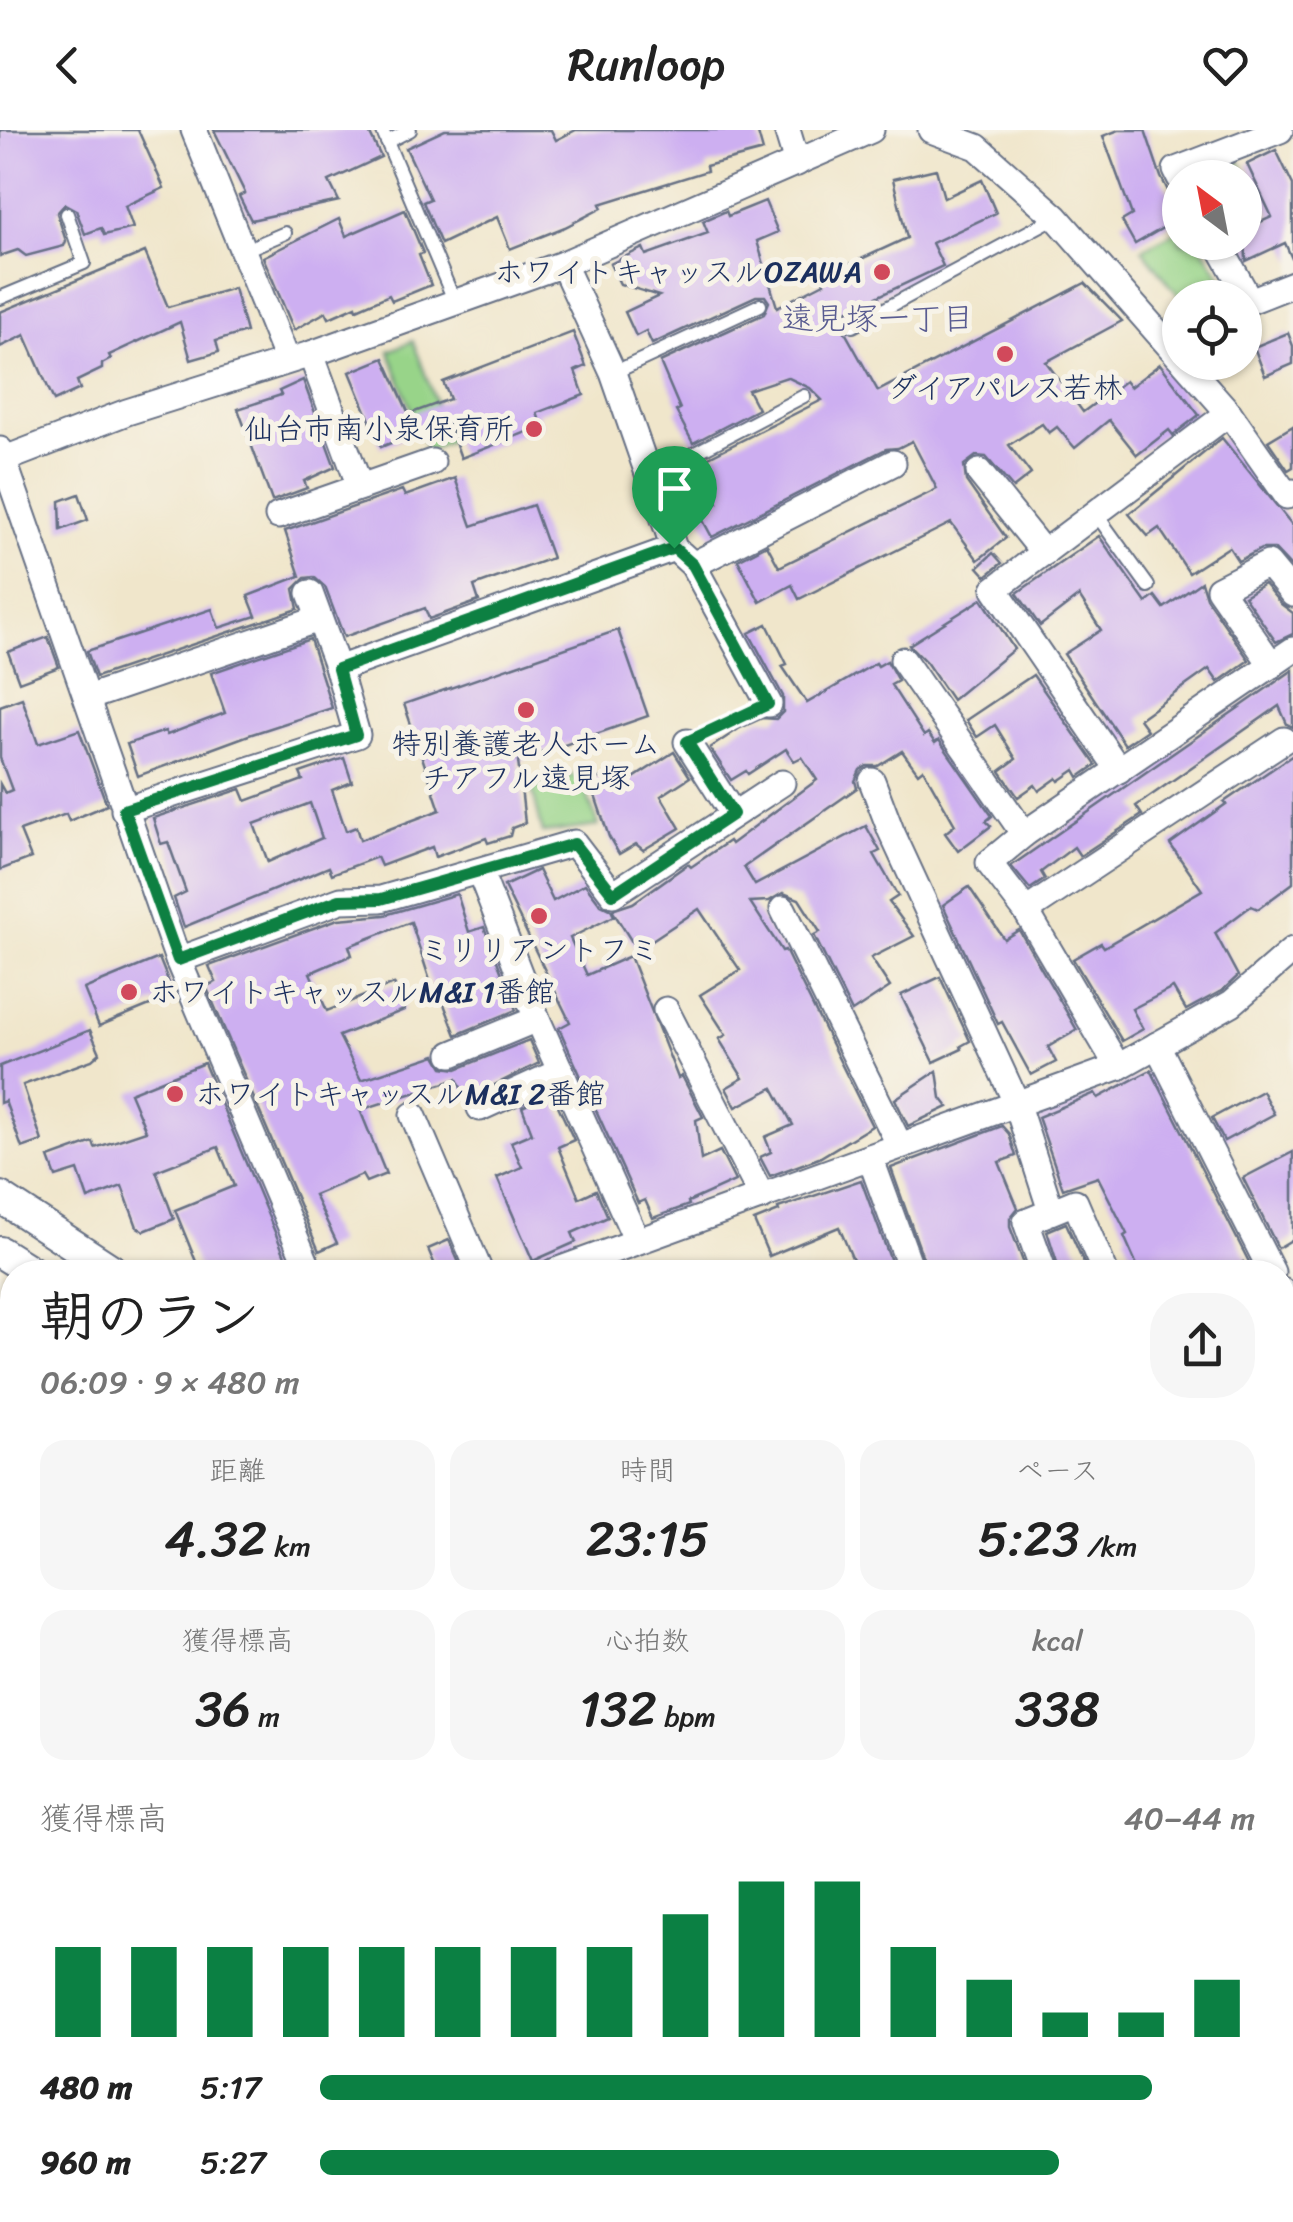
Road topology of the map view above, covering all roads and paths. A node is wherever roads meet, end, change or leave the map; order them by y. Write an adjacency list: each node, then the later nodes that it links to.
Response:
1 (194, 130): 13 (street)
2 (410, 130): 7 (lane)
3 (787, 130): 9 (street)
4 (871, 130): 9 (street)
5 (931, 130): 11 (street)
6 (1280, 130): 8 (street)
7 (385, 136): 18 (lane)
8 (1202, 160)
9 (797, 163): 14 (street)
10 (66, 214): 17 (lane)
11 (1056, 217): 20 (street); 21 (lane)
12 (285, 233): 13 (lane)
13 (243, 251): 22 (street)
14 (563, 264): 18 (street); 23 (street)
15 (1293, 284): 16 (street)
16 (1262, 296)
17 (0, 298)
18 (454, 300): 22 (street)
19 (760, 305): 23 (lane)
20 (1162, 324)
21 (853, 326)
22 (299, 357): 27 (street); 32 (street)
23 (612, 374): 31 (street)
24 (1200, 380): 26 (street)
25 (804, 396): 31 (lane)
26 (1229, 413): 33 (street); 34 (street)
27 (1, 457): 45 (street)
28 (432, 462): 32 (street)
29 (893, 463): 37 (street)
30 (979, 472): 36 (street)
31 (649, 477): 37 (street)
32 (360, 487): 35 (street)
33 (1293, 492)
34 (1096, 514): 36 (street); 38 (lane)
35 (278, 516)
36 (1044, 553): 49 (street)
37 (684, 557): 44 (street); 46 (street)
38 (1148, 586)
39 (310, 593): 41 (street)
40 (1293, 594): 42 (street)
41 (319, 619): 44 (street); 45 (street)
42 (1283, 658): 49 (street)
43 (902, 660): 54 (street)
44 (338, 669): 52 (street)
45 (87, 698): 52 (street)
46 (768, 704): 48 (lane)
47 (1284, 740): 57 (street)
48 (687, 742): 53 (street)
49 (1119, 770): 54 (street)
50 (872, 781): 66 (street)
51 (782, 782): 53 (street)
52 (124, 810): 59 (street)
53 (733, 814): 55 (street)
54 (1024, 834): 57 (street)
55 (480, 872): 59 (street); 61 (street)
56 (783, 909): 69 (street)
57 (1026, 911): 64 (street)
58 (1293, 950): 62 (street)
59 (178, 960): 76 (street)
60 (666, 1010): 72 (street)
61 (537, 1020): 63 (street); 65 (street)
62 (1157, 1045): 64 (street); 82 (street)
63 (452, 1054)
64 (1118, 1067): 66 (street)
65 (561, 1071): 67 (street); 74 (street)
66 (1016, 1102): 69 (street); 73 (street)
67 (480, 1108)
68 (412, 1115): 77 (street)
69 (899, 1144): 70 (street)
70 (870, 1157): 72 (street); 79 (street)
71 (0, 1196): 75 (street)
72 (762, 1197): 74 (street)
73 (1051, 1211): 80 (street); 81 (street)
74 (637, 1241): 78 (street)
75 (97, 1260)
76 (305, 1260)
77 (475, 1260)
78 (602, 1260)
79 (908, 1260)
80 (1040, 1260)
81 (1099, 1260)
82 (1266, 1260)

